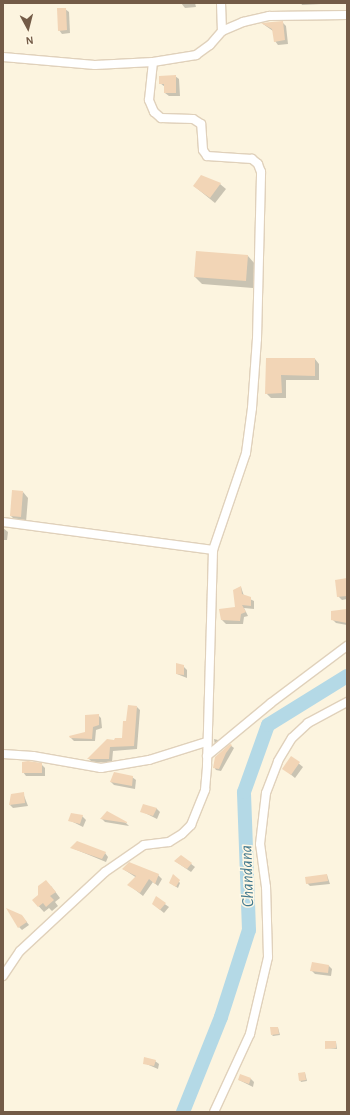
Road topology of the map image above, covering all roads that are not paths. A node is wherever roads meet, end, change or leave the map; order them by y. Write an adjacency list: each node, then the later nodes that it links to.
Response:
1 (221, 3): 3 (street)
2 (347, 15): 3 (street)
3 (222, 31): 5 (street)
4 (3, 57): 5 (street)
5 (153, 62): 7 (street)
6 (3, 522): 7 (street)
7 (212, 550): 10 (street)
8 (347, 646): 12 (street)
9 (347, 702): 14 (street)
10 (206, 742): 11 (street); 12 (street)
11 (3, 754)
12 (206, 756): 13 (street)
13 (3, 976)
14 (214, 1112)

